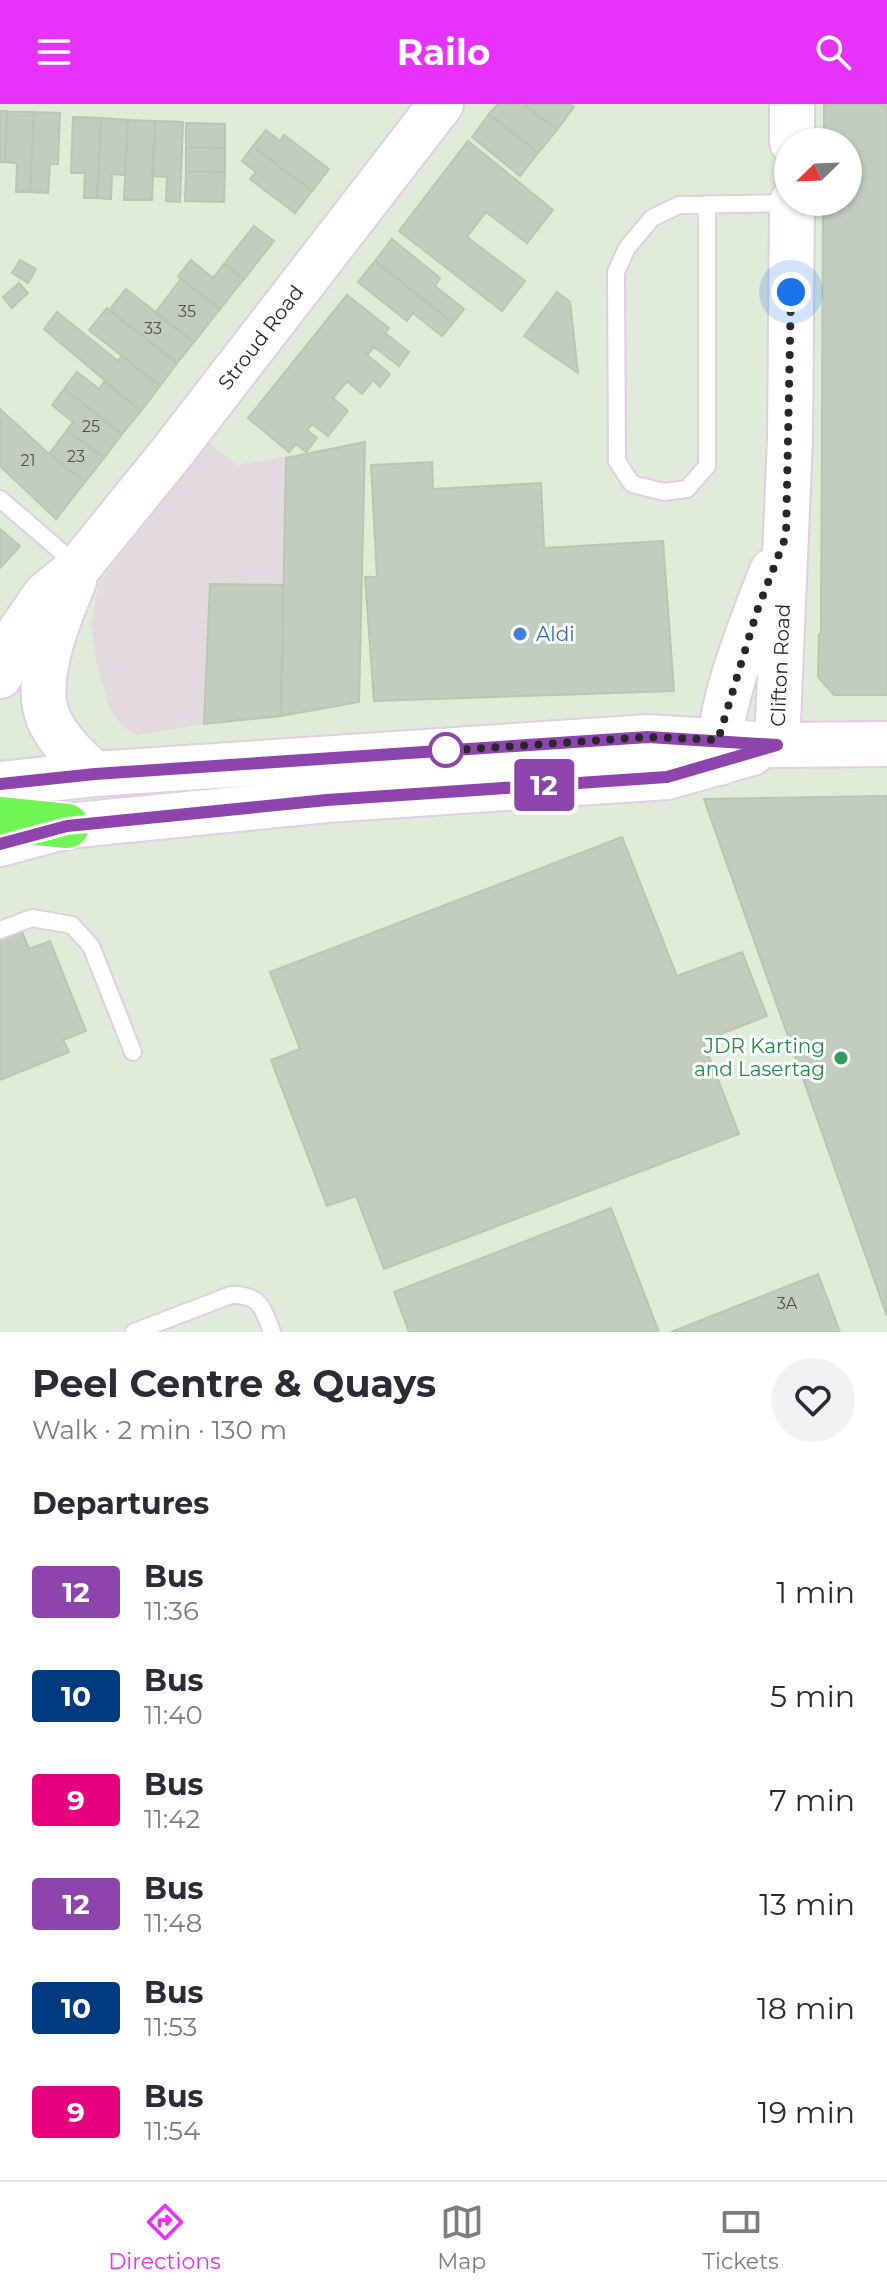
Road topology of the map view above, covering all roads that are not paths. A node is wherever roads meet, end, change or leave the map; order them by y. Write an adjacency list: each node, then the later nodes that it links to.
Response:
1 (441, 104): 9 (main road, Stroud Road)
2 (792, 104): 3 (main road)
3 (792, 128)
4 (774, 203): 5 (lane)
5 (707, 204): 5 (lane)
6 (792, 216): 8 (main road, Clifton Road)
7 (0, 499): 9 (lane)
8 (786, 536): 12 (main road, Clifton Road); 13 (main road, Clifton Road)
9 (79, 567): 10 (main road, Stroud Road); 14 (main road, Stroud Road)
10 (0, 676)
11 (887, 744): 12 (main road)
12 (777, 745): 13 (main road)
13 (719, 751): 14 (main road); 16 (main road)
14 (95, 774): 15 (main road)
15 (0, 784)
16 (26, 830): 17 (main road)
17 (0, 851)
18 (0, 930): 19 (lane)
19 (133, 1052)
20 (134, 1332): 21 (lane)
21 (272, 1332)

